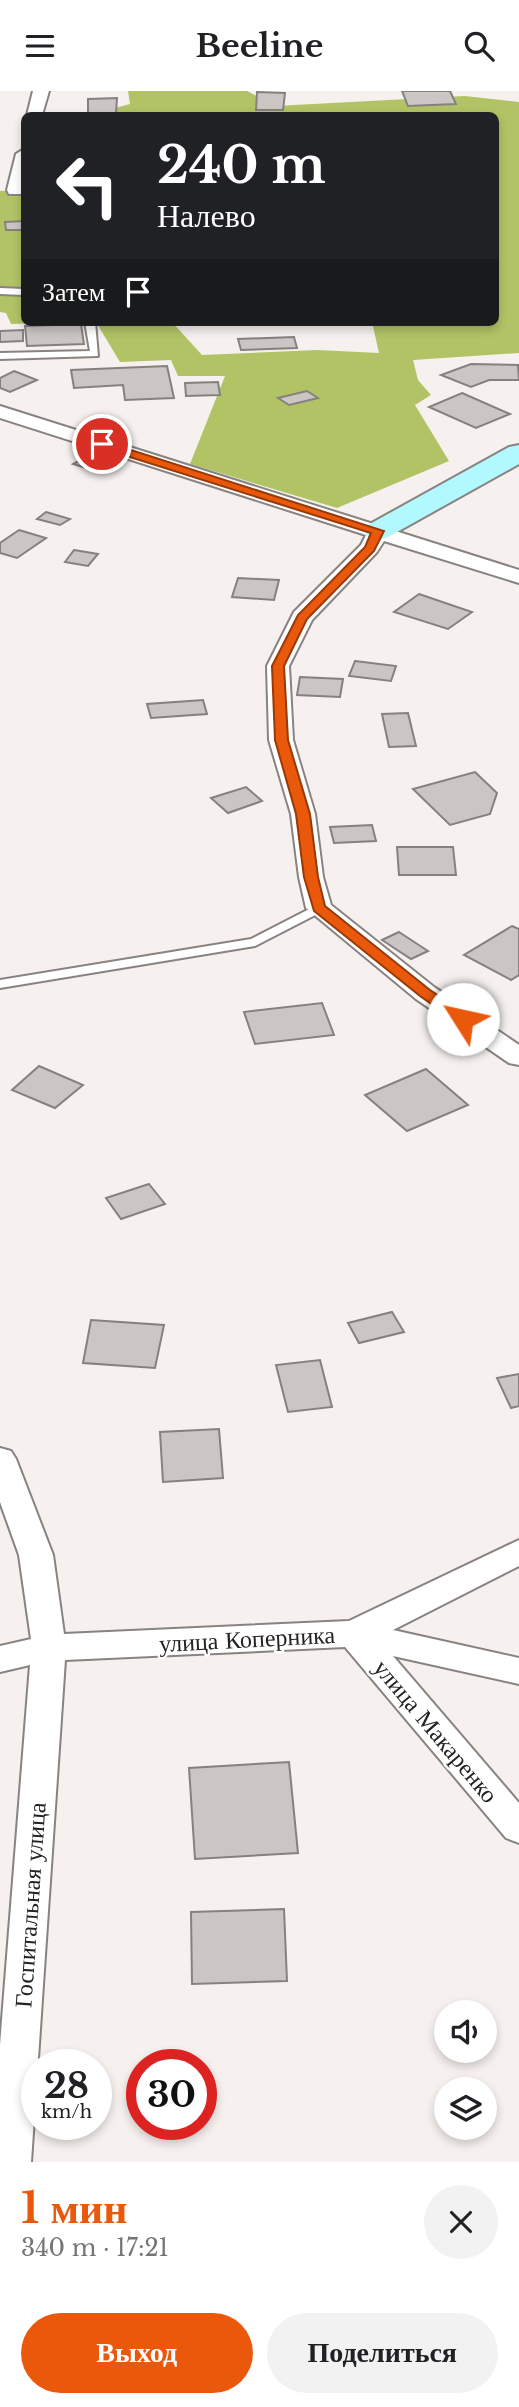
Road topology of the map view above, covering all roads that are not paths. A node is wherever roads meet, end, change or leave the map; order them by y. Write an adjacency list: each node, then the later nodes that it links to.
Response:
1 (41, 91): 2 (street)
2 (36, 112)
3 (21, 166): 4 (street)
4 (15, 190)
5 (0, 291): 6 (lane)
6 (21, 292)
7 (91, 326): 8 (lane)
8 (0, 356)
9 (0, 412): 11 (street)
10 (519, 453): 11 (street)
11 (378, 531): 12 (street); 13 (street)
12 (519, 577)
13 (319, 908): 14 (lane); 15 (street)
14 (0, 984)
15 (519, 1057)
16 (0, 1459): 19 (street, Госпитальная улица)
17 (519, 1552): 18 (street, улица Коперника)
18 (354, 1634): 19 (street, улица Коперника); 21 (street); 22 (street, улица Макаренко)
19 (49, 1648): 20 (street, улица Коперника); 23 (street, Госпитальная улица)
20 (0, 1660)
21 (519, 1671)
22 (519, 1828)
23 (11, 2162)

